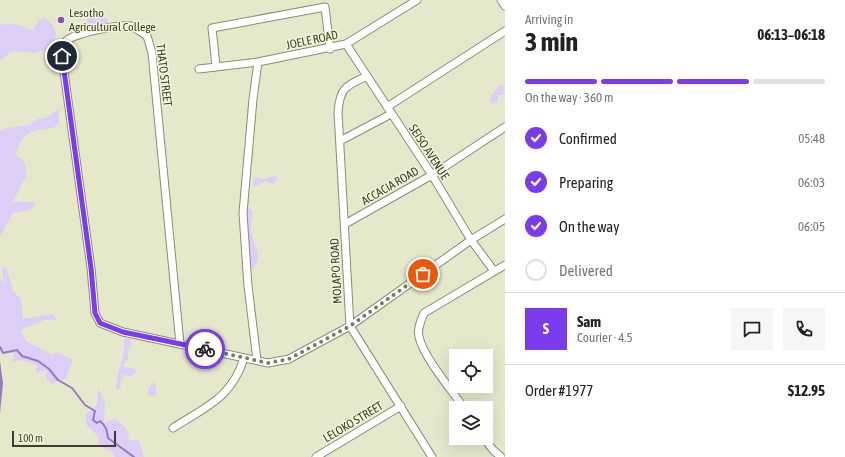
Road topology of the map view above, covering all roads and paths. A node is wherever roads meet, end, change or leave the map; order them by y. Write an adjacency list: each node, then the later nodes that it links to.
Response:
1 (417, 0): 5 (street, JOELE ROAD)
2 (501, 0): 3 (street)
3 (505, 6)
4 (505, 31): 11 (street)
5 (346, 44): 6 (street, JOELE ROAD); 10 (street, SEISO AVENUE)
6 (330, 49): 7 (street, JOELE ROAD); 8 (street)
7 (258, 62): 8 (street, JOELE ROAD); 24 (street)
8 (216, 66): 9 (street, JOELE ROAD)
9 (199, 69)
10 (367, 76): 11 (street, SEISO AVENUE); 14 (street, MOLAPO ROAD)
11 (387, 107): 12 (street, SEISO AVENUE)
12 (391, 114): 14 (street); 15 (street, SEISO AVENUE)
13 (505, 127): 15 (street, ACCACIA ROAD)
14 (340, 141): 17 (street, MOLAPO ROAD)
15 (432, 175): 17 (street, ACCACIA ROAD); 18 (street, SEISO AVENUE)
16 (505, 219): 18 (street)
17 (345, 224): 21 (street, MOLAPO ROAD)
18 (471, 240): 20 (street, SEISO AVENUE); 21 (street)
19 (505, 265): 20 (street)
20 (494, 271): 25 (street)
21 (350, 326): 24 (street); 26 (street, MOLAPO ROAD)
22 (180, 344): 22 (street, THATO STREET); 23 (street)
23 (244, 358): 24 (street); 27 (street)
24 (257, 360)
25 (459, 401)
26 (401, 406): 29 (street, LELOKO STREET); 30 (street, MOLAPO ROAD)
27 (173, 428)
28 (489, 445): 31 (street)
29 (316, 457)
30 (432, 457)
31 (501, 457)

